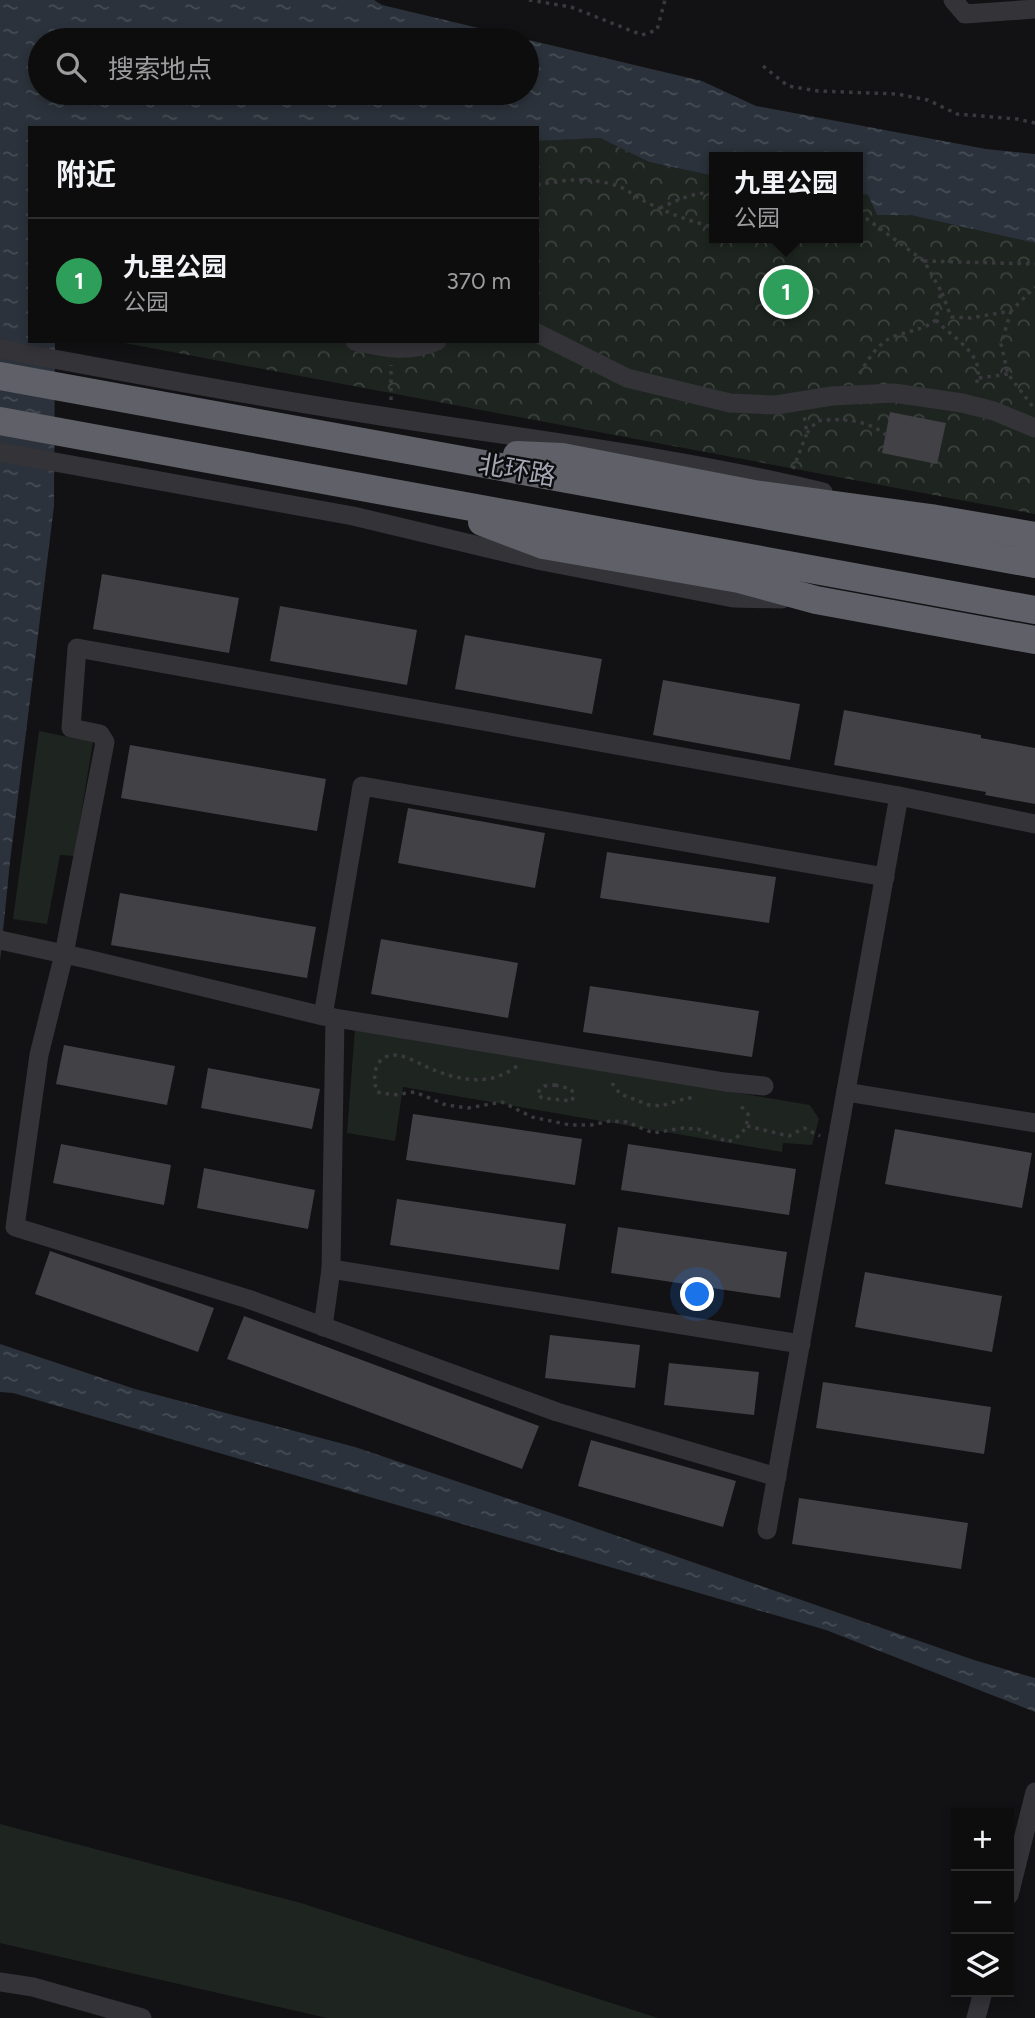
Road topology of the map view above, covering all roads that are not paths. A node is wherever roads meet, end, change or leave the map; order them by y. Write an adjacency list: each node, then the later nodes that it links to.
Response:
1 (953, 0): 2 (street)
2 (1035, 9)
3 (539, 334): 10 (street)
4 (364, 343): 5 (street)
5 (432, 343)
6 (0, 349): 8 (street, 北环路)
7 (0, 376): 8 (highway, 北环路)
8 (152, 390): 11 (highway, 北环路); 14 (street, 北环路)
9 (0, 422): 13 (highway, 北环路)
10 (1035, 428)
11 (402, 449): 14 (highway); 16 (highway, 北环路)
12 (0, 452): 17 (street)
13 (414, 497): 17 (highway); 18 (highway, 北环路)
14 (931, 518): 15 (highway)
15 (1035, 536)
16 (1035, 564)
17 (816, 600): 19 (highway)
18 (1035, 610)
19 (1035, 640)
20 (899, 796): 21 (street); 22 (street); 24 (street)
21 (1035, 824)
22 (885, 877): 25 (street); 27 (street)
23 (4, 941): 24 (street)
24 (64, 954): 25 (street); 30 (street)
25 (329, 1017): 26 (street); 29 (street)
26 (764, 1086)
27 (846, 1092): 28 (street); 31 (street)
28 (1035, 1123)
29 (331, 1269): 30 (street); 31 (street)
30 (323, 1326): 32 (street)
31 (800, 1344): 32 (street)
32 (776, 1477): 33 (street)
33 (767, 1530)
34 (1035, 1792): 35 (street)
35 (1031, 1827): 36 (street)
36 (1014, 1880)
37 (0, 1982): 39 (street)
38 (982, 1997): 40 (street)
39 (142, 2018)
40 (976, 2018)

